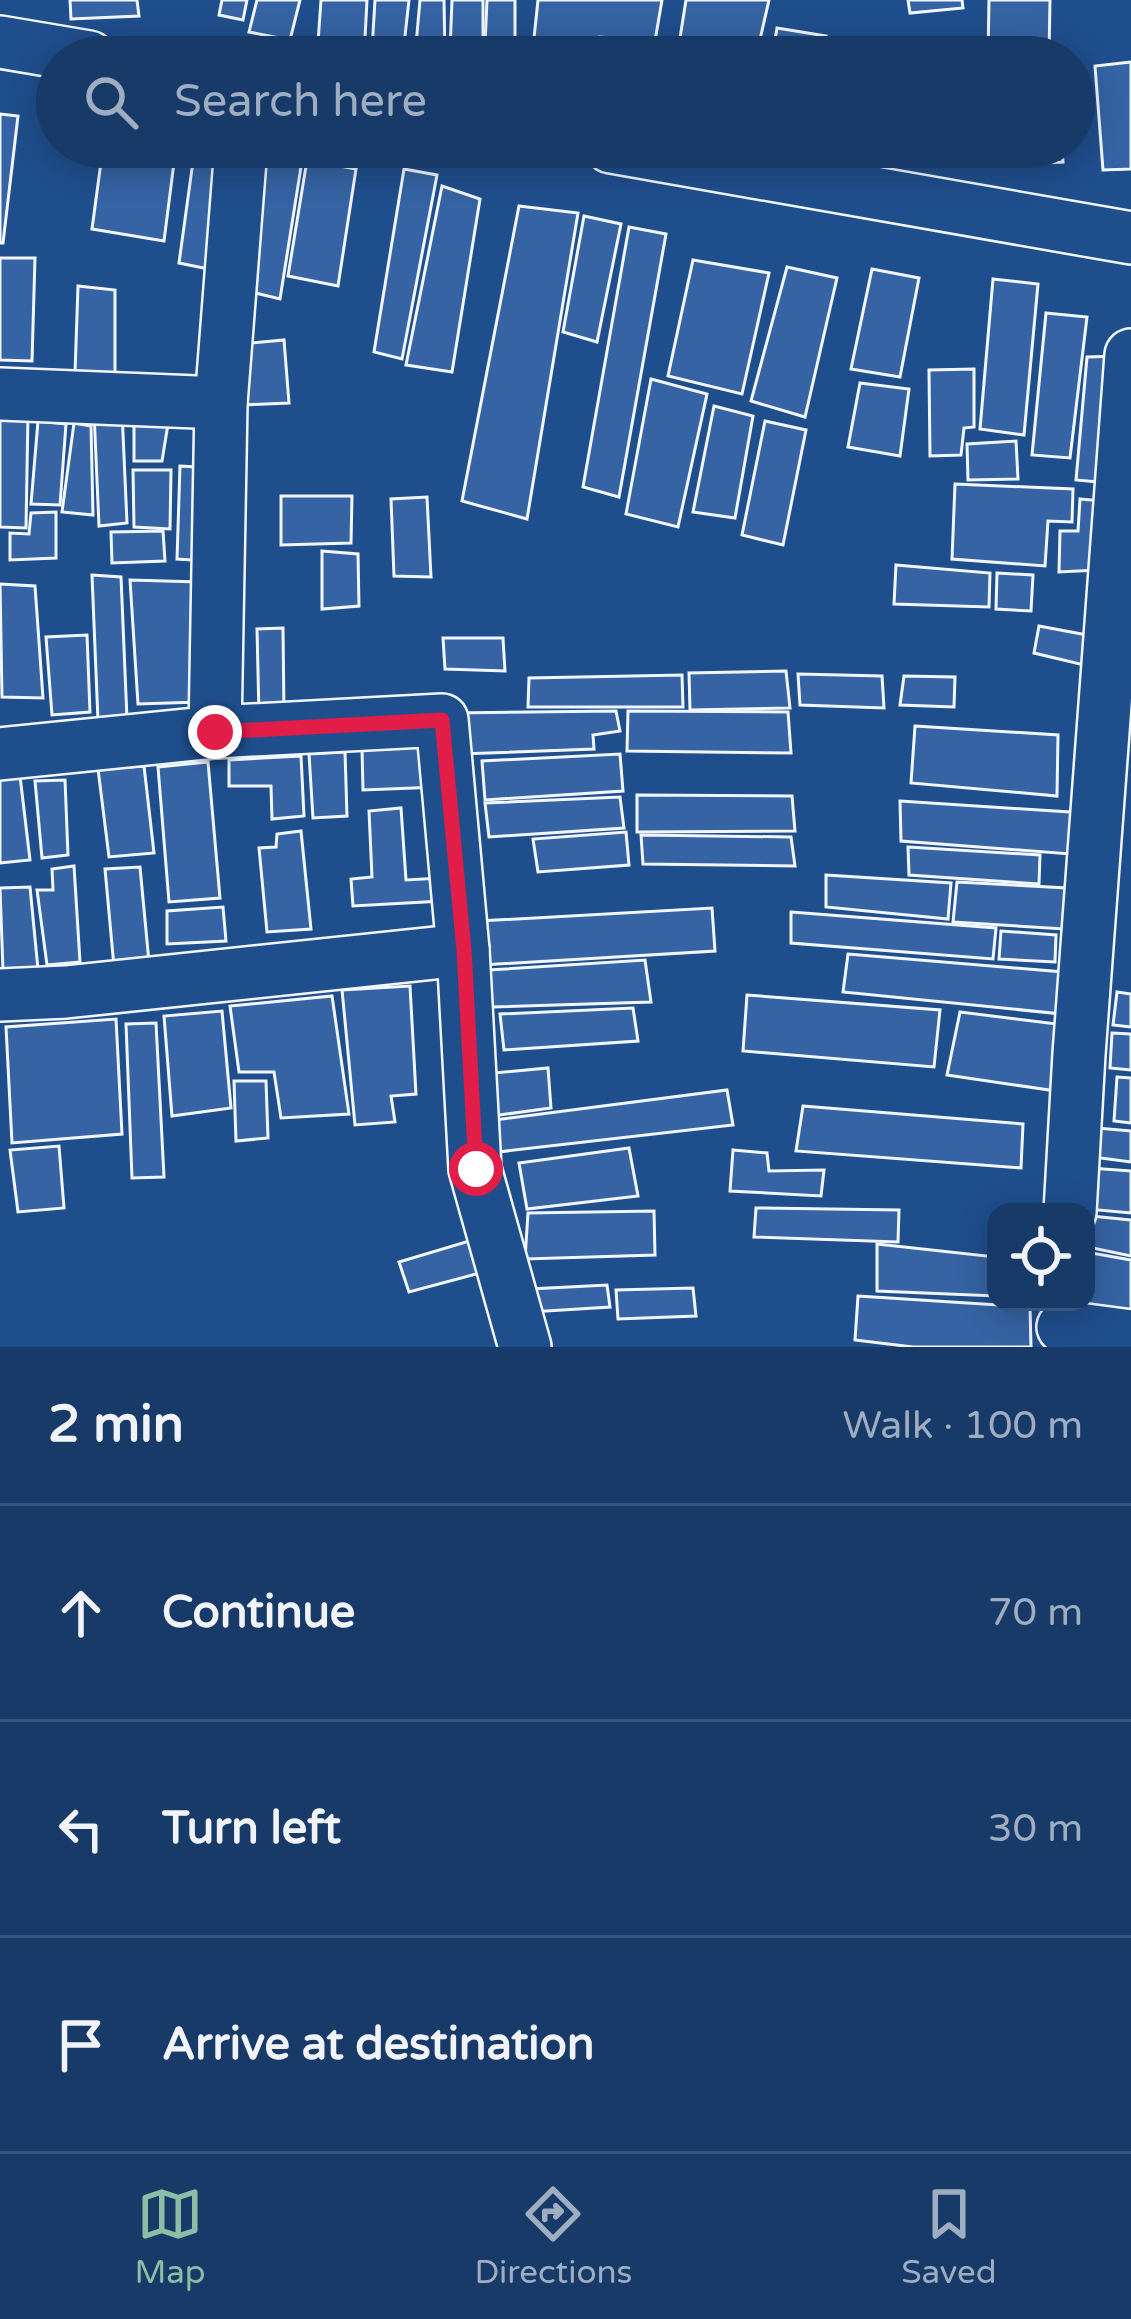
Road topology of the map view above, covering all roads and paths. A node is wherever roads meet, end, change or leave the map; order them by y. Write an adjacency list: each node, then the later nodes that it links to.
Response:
1 (0, 42): 2 (street)
2 (36, 48)
3 (239, 168): 8 (street)
4 (731, 168): 5 (street)
5 (1131, 238)
6 (1131, 355): 13 (street)
7 (0, 394): 8 (street)
8 (221, 404): 9 (street)
9 (215, 732): 10 (street); 11 (street)
10 (0, 754)
11 (464, 950): 12 (street); 16 (street)
12 (0, 994)
13 (1071, 1203)
14 (1064, 1325): 15 (street)
15 (1131, 1336)
16 (525, 1347)

